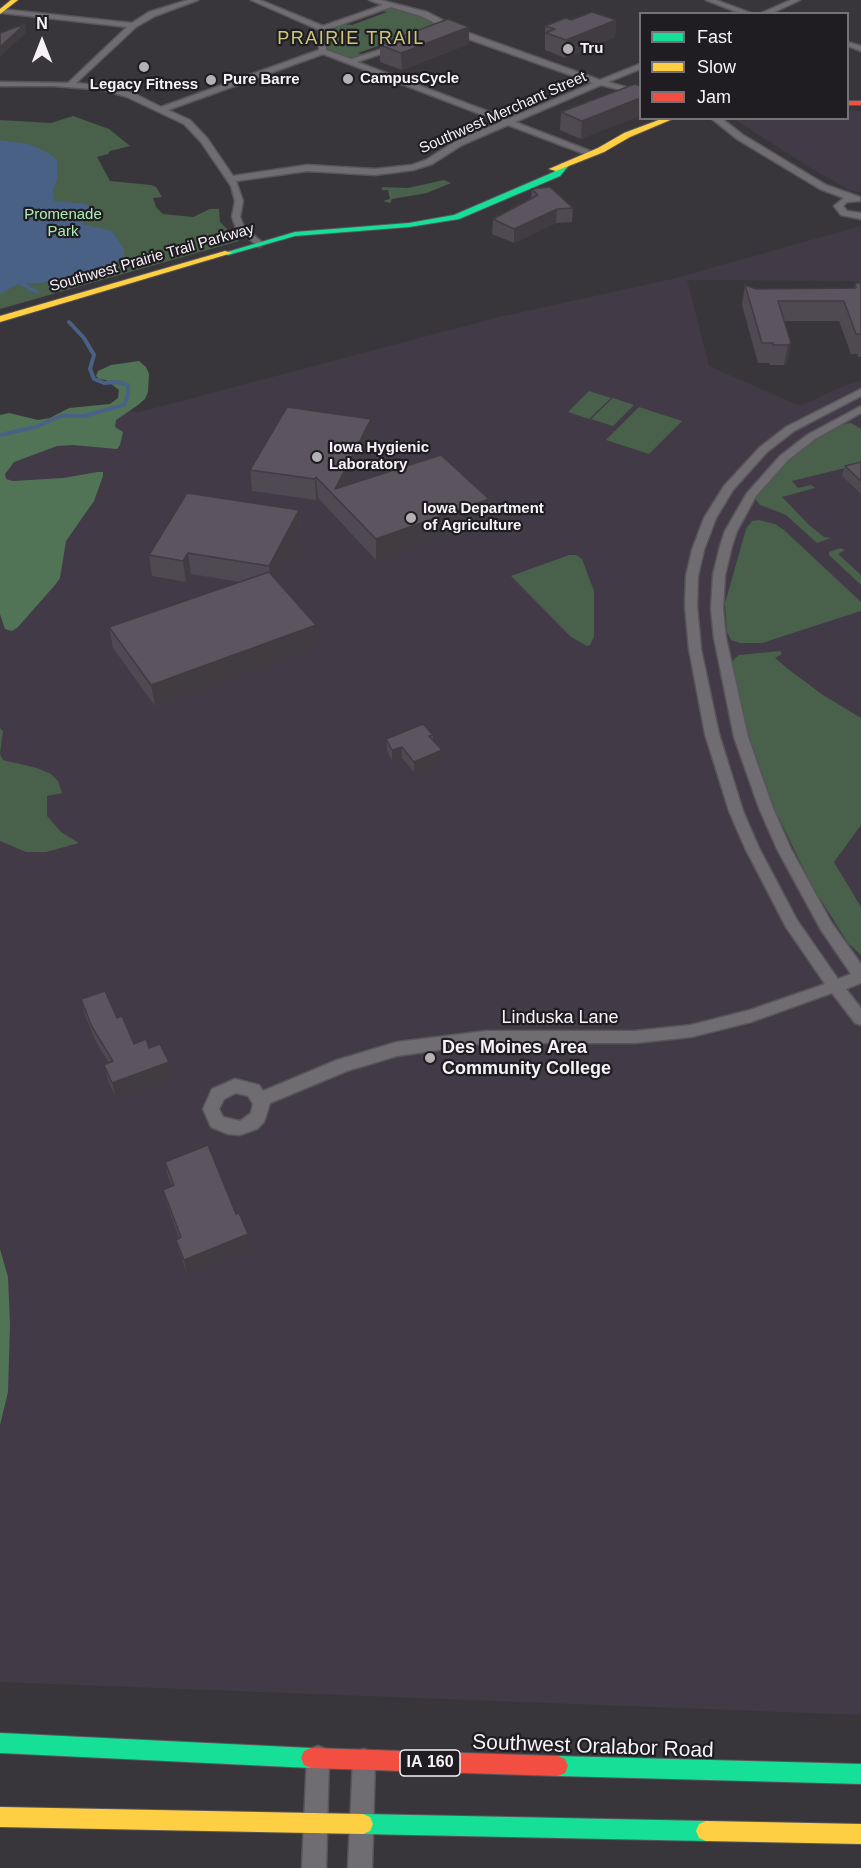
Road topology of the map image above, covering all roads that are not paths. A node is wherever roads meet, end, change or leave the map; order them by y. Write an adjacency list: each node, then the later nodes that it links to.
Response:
1 (15, 0): 8 (street)
2 (195, 0): 11 (street)
3 (254, 0): 13 (street)
4 (372, 0): 7 (street)
5 (709, 0): 9 (street)
6 (797, 0): 10 (street)
7 (390, 5): 12 (street); 13 (street)
8 (1, 12): 11 (street)
9 (744, 12)
10 (767, 12)
11 (133, 25): 23 (street)
12 (449, 27): 14 (street); 20 (street)
13 (323, 29): 16 (street)
14 (434, 32)
15 (402, 44): 17 (street)
16 (323, 51): 17 (street); 25 (street)
17 (352, 61): 28 (street)
18 (639, 66): 20 (street, Southwest Merchant Street)
19 (0, 79): 22 (street)
20 (601, 83): 24 (street); 28 (street, Southwest Merchant Street)
21 (0, 84): 22 (street)
22 (42, 84): 23 (street)
23 (71, 84): 25 (street)
24 (639, 93)
25 (164, 109): 30 (street)
26 (668, 120): 29 (street, Southwest Prairie Trail Parkway)
27 (718, 120): 31 (street)
28 (509, 123): 29 (street); 30 (street, Southwest Merchant Street)
29 (590, 154): 35 (street, Southwest Prairie Trail Parkway)
30 (230, 178): 35 (street)
31 (823, 187): 32 (street); 33 (street)
32 (858, 199): 33 (street)
33 (839, 204): 34 (street)
34 (860, 216)
35 (259, 244): 36 (street, Southwest Prairie Trail Parkway)
36 (0, 319)
37 (861, 392): 40 (street)
38 (861, 409): 39 (street)
39 (861, 976): 40 (street, Linduska Lane)
40 (834, 987): 41 (street); 42 (street, Linduska Lane)
41 (861, 1019)
42 (261, 1099)
43 (0, 1743): 44 (street, Southwest Oralabor Road / IA 160)
44 (318, 1757): 45 (street, Southwest Oralabor Road / IA 160); 48 (street)
45 (364, 1759): 46 (street, Southwest Oralabor Road / IA 160); 49 (street)
46 (861, 1774)
47 (0, 1817): 48 (street)
48 (315, 1825): 49 (street); 51 (street)
49 (362, 1826): 50 (street); 52 (street)
50 (861, 1834)
51 (314, 1868)
52 (360, 1868)

